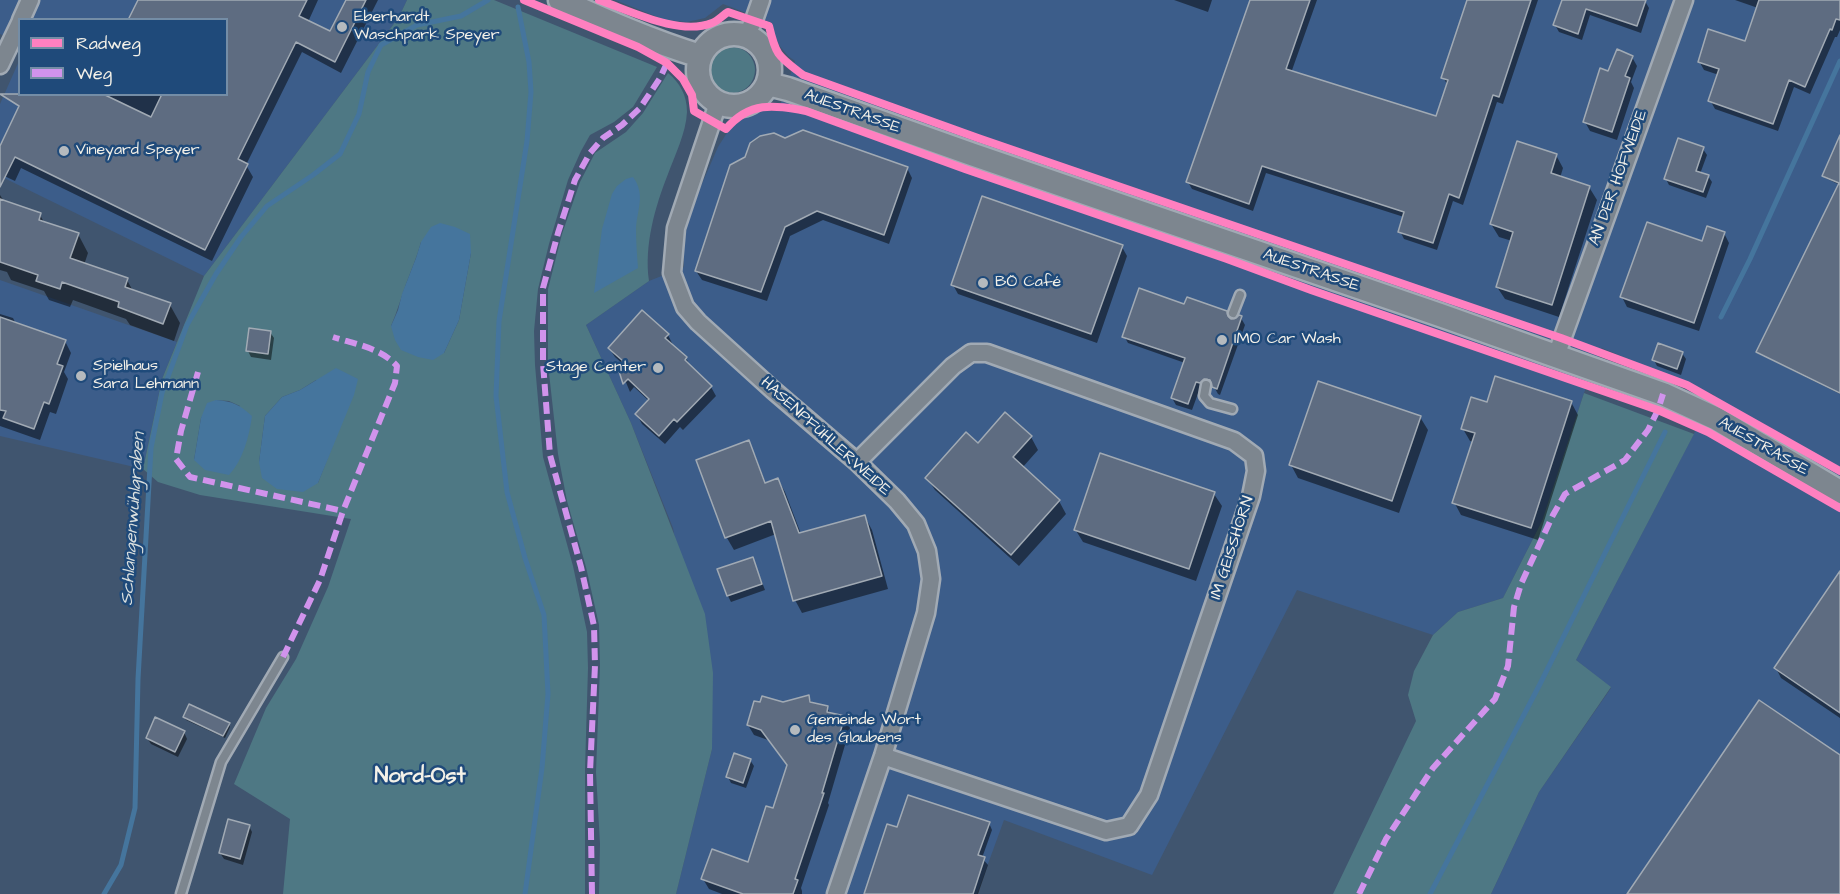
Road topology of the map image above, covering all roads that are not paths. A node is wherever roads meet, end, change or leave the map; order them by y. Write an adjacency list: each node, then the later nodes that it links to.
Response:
1 (30, 0): 5 (street)
2 (560, 0): 8 (street)
3 (761, 0): 7 (street)
4 (1684, 0): 14 (street, AN DER HOFWEIDE)
5 (21, 18)
6 (18, 25): 9 (street)
7 (746, 36): 8 (street); 10 (street)
8 (700, 56): 11 (street)
9 (0, 65)
10 (768, 84): 11 (street); 14 (street, AUESTRASSE)
11 (718, 103): 17 (street, HASENPFÜHLERWEIDE)
12 (1240, 295): 13 (lane)
13 (1233, 313)
14 (1556, 356): 18 (street, AUESTRASSE)
15 (1206, 385): 16 (lane)
16 (1232, 409)
17 (856, 462): 20 (street, HASENPFÜHLERWEIDE); 20 (street, IM GEISSHORN)
18 (1840, 492)
19 (283, 657): 21 (lane)
20 (883, 756): 22 (street, HASENPFÜHLERWEIDE)
21 (182, 894)
22 (836, 894)

